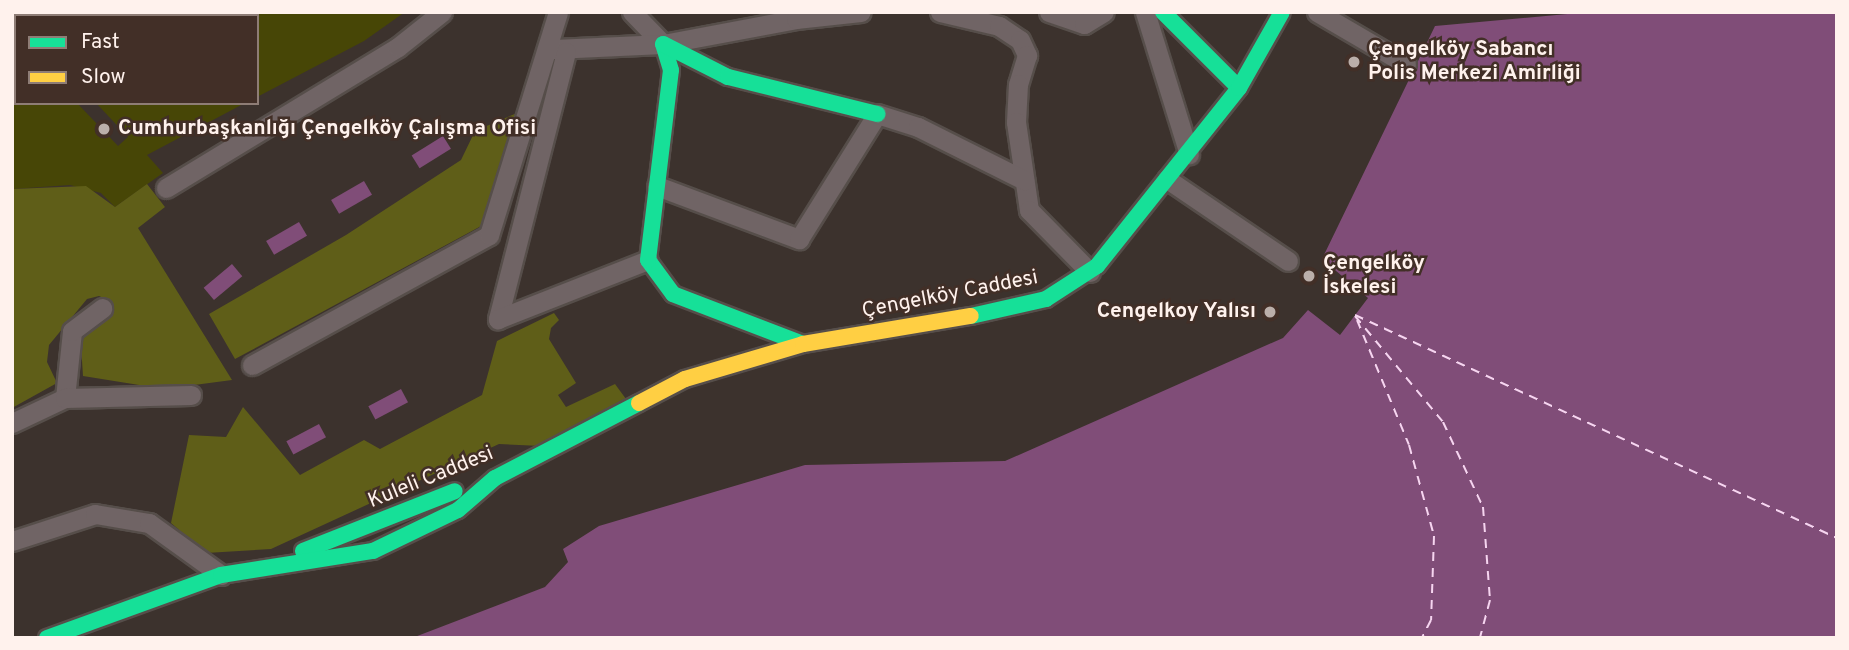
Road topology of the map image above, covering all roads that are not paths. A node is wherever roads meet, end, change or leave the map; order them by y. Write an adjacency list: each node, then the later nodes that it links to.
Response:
1 (442, 12): 22 (street)
2 (558, 12): 13 (street)
3 (632, 12): 12 (street)
4 (861, 12): 12 (street)
5 (1049, 12): 6 (street)
6 (1104, 12)
7 (1145, 12): 18 (street)
8 (1163, 12): 16 (main road)
9 (1282, 12): 16 (main road, Çengelköy Caddesi)
10 (1317, 12): 15 (street)
11 (949, 13): 20 (street)
12 (663, 44): 14 (street); 17 (main road); 21 (main road)
13 (547, 47): 14 (street); 28 (street)
14 (566, 51): 23 (street)
15 (1406, 64)
16 (1239, 88): 18 (main road, Çengelköy Caddesi)
17 (877, 114): 20 (street); 21 (street)
18 (1189, 154): 19 (main road, Çengelköy Caddesi)
19 (1167, 179): 24 (street); 25 (main road, Çengelköy Caddesi)
20 (1024, 180): 25 (street)
21 (657, 186): 23 (main road)
22 (166, 188)
23 (648, 260): 27 (main road)
24 (1288, 261)
25 (1090, 272): 27 (main road, Çengelköy Caddesi)
26 (102, 308): 30 (street)
27 (803, 344): 32 (main road, Çengelköy Caddesi)
28 (252, 365)
29 (191, 395): 30 (street)
30 (65, 398): 31 (street)
31 (12, 423)
32 (514, 468): 34 (main road, Kuleli Caddesi); 34 (main road, Kuleli Caddesi)
33 (12, 541): 34 (street)
34 (230, 574): 35 (main road)
35 (47, 638)

